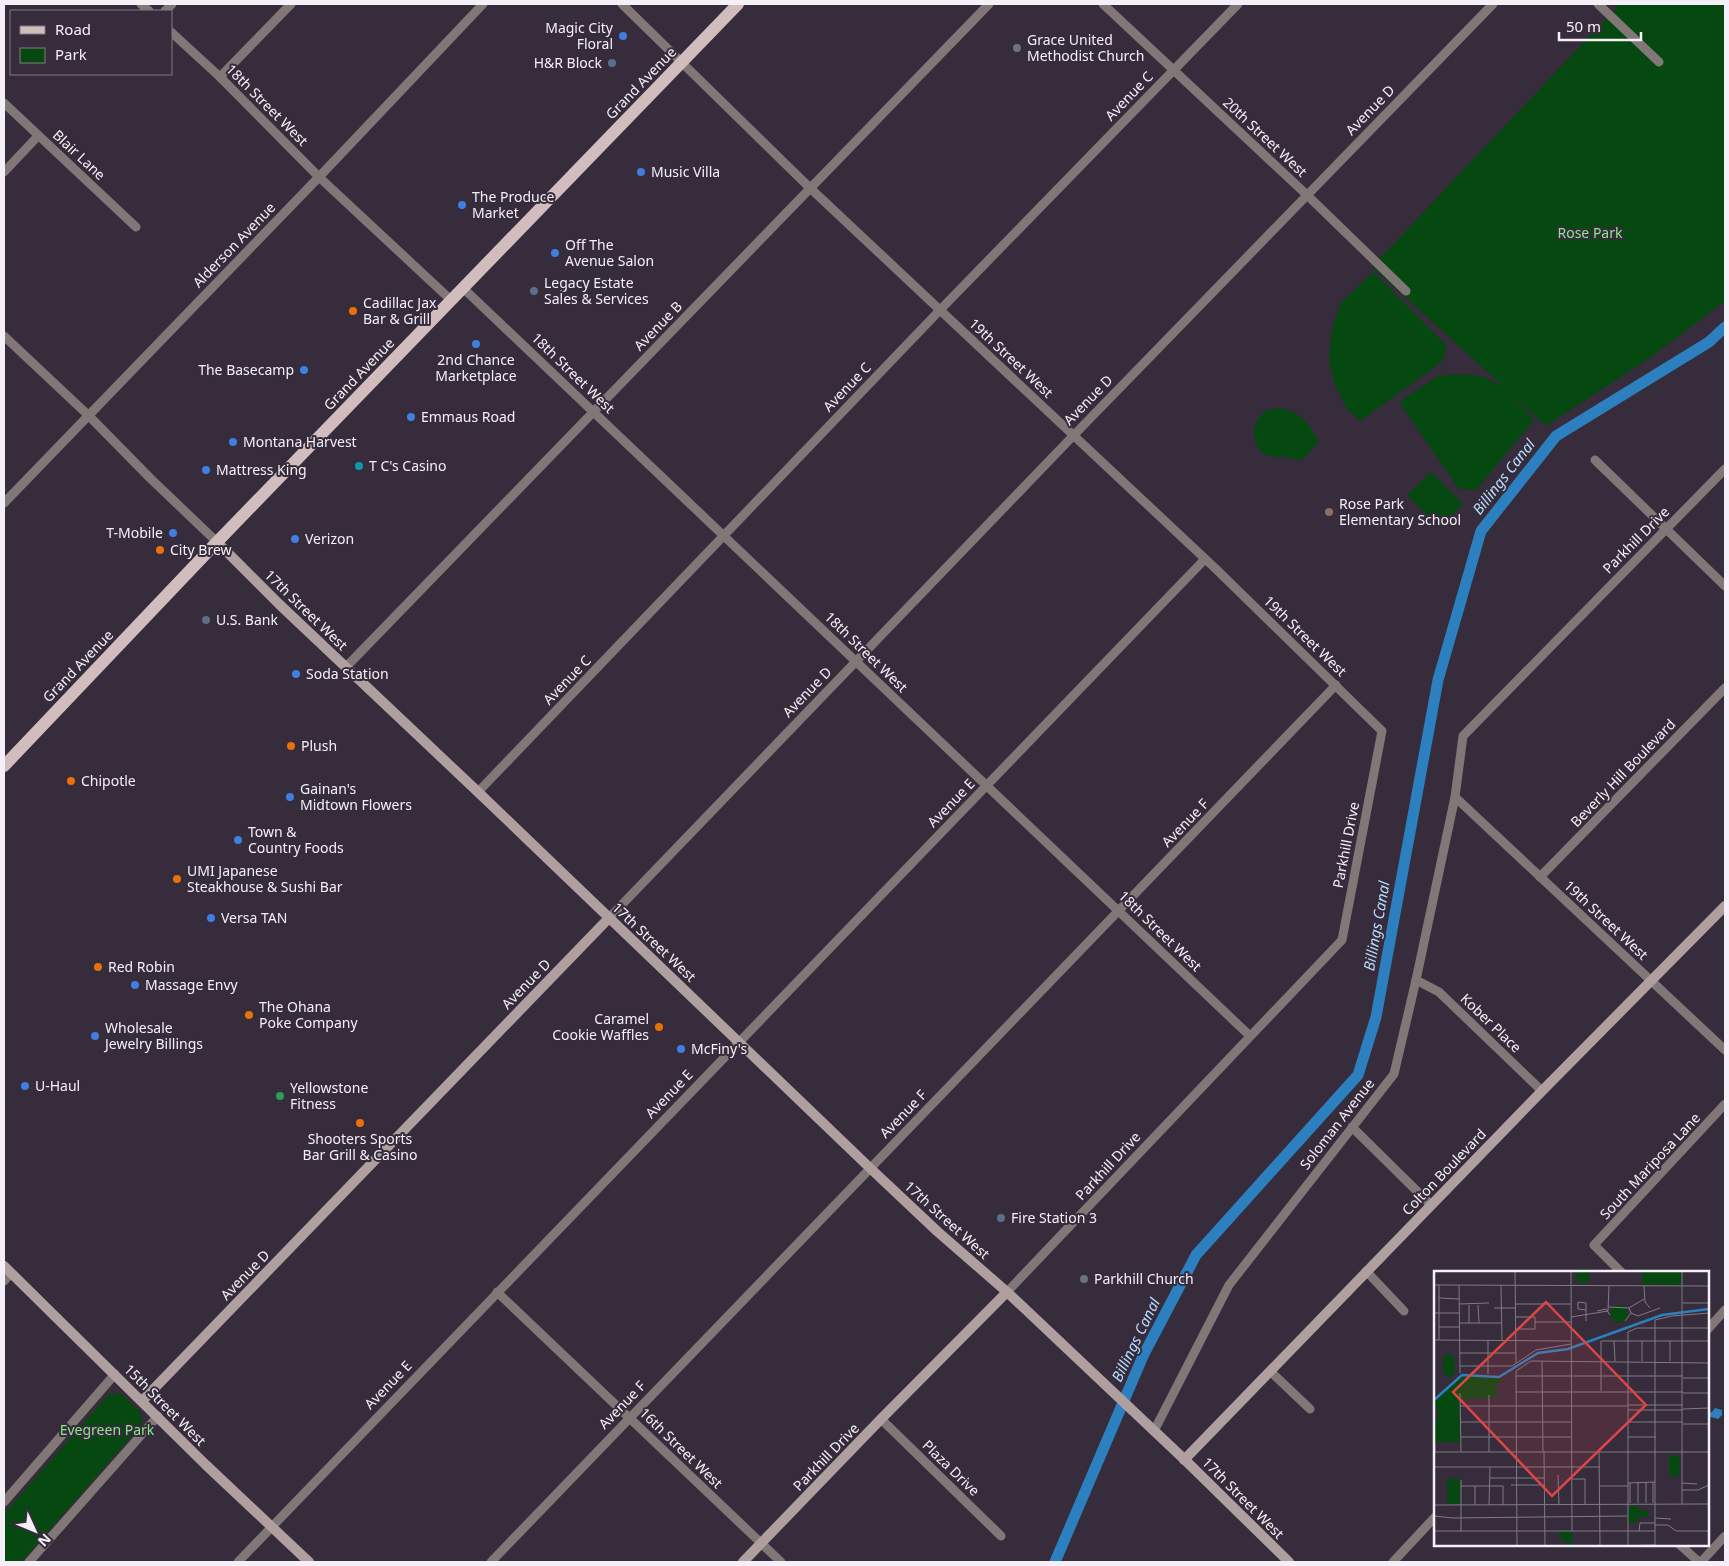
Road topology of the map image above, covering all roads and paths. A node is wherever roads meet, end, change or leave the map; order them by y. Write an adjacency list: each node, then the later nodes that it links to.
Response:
1 (291, 4): 14 (street)
2 (483, 4): 18 (street, Alderson Avenue)
3 (622, 4): 11 (street, 19th Street West)
4 (738, 4): 11 (main road, Grand Avenue)
5 (989, 4): 19 (street, Avenue B)
6 (1103, 4): 13 (street, 20th Street West)
7 (1238, 4): 13 (street, Avenue C)
8 (1493, 4): 20 (street, Avenue D)
9 (1598, 4): 12 (street)
10 (172, 33): 14 (street, 18th Street West)
11 (681, 62): 19 (street, 19th Street West); 22 (main road, Grand Avenue)
12 (1659, 62)
13 (1174, 70): 20 (street, 20th Street West); 25 (street, Avenue C)
14 (220, 77): 18 (street, 18th Street West)
15 (4, 103): 16 (street, Blair Lane)
16 (38, 136): 17 (street); 21 (street, Blair Lane)
17 (4, 172)
18 (319, 177): 24 (street, 18th Street West); 28 (street, Alderson Avenue)
19 (810, 188): 25 (street, 19th Street West); 27 (street, Avenue B)
20 (1307, 195): 23 (street, 20th Street West); 29 (street, Avenue D)
21 (136, 227)
22 (464, 288): 24 (main road, Grand Avenue); 27 (street, 18th Street West)
23 (1406, 291)
24 (451, 300): 35 (main road, Grand Avenue)
25 (940, 310): 29 (street, 19th Street West); 34 (street, Avenue C)
26 (4, 336): 28 (street, 17th Street West)
27 (594, 412): 34 (street, 18th Street West); 39 (street, Avenue B)
28 (88, 415): 32 (street, Alderson Avenue); 35 (street, 17th Street West)
29 (1073, 436): 36 (street, 19th Street West); 38 (street, Avenue D)
30 (1596, 460): 33 (street)
31 (1725, 469): 33 (street, Parkhill Drive)
32 (4, 503)
33 (1667, 528): 37 (street); 46 (street, Parkhill Drive)
34 (725, 536): 38 (street, 18th Street West); 45 (street, Avenue C)
35 (217, 542): 39 (street, 17th Street West); 43 (main road, Grand Avenue)
36 (1205, 559): 40 (street, 19th Street West); 44 (street, Avenue E)
37 (1725, 586)
38 (856, 661): 44 (street, 18th Street West); 50 (street, Avenue D)
39 (346, 667): 45 (street, 17th Street West)
40 (1336, 686): 42 (street, 19th Street West); 49 (street, Avenue F)
41 (1725, 688): 47 (street, Beverly Hill Boulevard)
42 (1382, 731): 53 (street, Parkhill Drive)
43 (4, 766)
44 (987, 785): 49 (street, 18th Street West); 54 (street, Avenue E)
45 (478, 792): 50 (street, 17th Street West)
46 (1455, 797): 47 (street, 19th Street West); 51 (street, Soloman Avenue)
47 (1540, 877): 52 (street, 19th Street West)
48 (1725, 906): 52 (street, Colton Boulevard)
49 (1119, 911): 53 (street, 18th Street West); 59 (street, Avenue F)
50 (608, 918): 54 (street, 17th Street West); 72 (street, Avenue D)
51 (1416, 980): 56 (street, Kober Place); 58 (street, Soloman Avenue)
52 (1651, 981): 55 (street, 19th Street West); 56 (street, Colton Boulevard)
53 (1250, 1036): 66 (street, Parkhill Drive)
54 (739, 1042): 59 (street, 17th Street West); 65 (street, Avenue E)
55 (1725, 1050)
56 (1542, 1091): 60 (street, Colton Boulevard)
57 (1725, 1104): 63 (street, South Mariposa Lane)
58 (1352, 1127): 60 (street); 77 (street, Soloman Avenue)
59 (870, 1168): 66 (street, 17th Street West); 75 (street, Avenue F)
60 (1432, 1204): 62 (street, Colton Boulevard)
61 (8, 1269): 64 (street); 71 (street, 15th Street West)
62 (1366, 1271): 68 (street); 70 (street, Colton Boulevard)
63 (1620, 1271)
64 (4, 1281)
65 (497, 1292): 75 (street, 16th Street West); 81 (street, Avenue E)
66 (1007, 1292): 76 (street, Parkhill Drive); 77 (street, 17th Street West)
67 (1725, 1310): 69 (street)
68 (1404, 1311)
69 (1709, 1328)
70 (1270, 1371): 73 (street); 78 (street, Colton Boulevard)
71 (115, 1374): 72 (street, 15th Street West); 79 (street)
72 (143, 1400): 74 (street, 15th Street West)
73 (1310, 1409)
74 (158, 1416): 81 (street, 15th Street West); 86 (street)
75 (629, 1417): 84 (street, 16th Street West); 89 (street, Avenue F)
76 (881, 1419): 82 (street, Plaza Drive); 84 (street, Parkhill Drive)
77 (1154, 1431): 78 (street, 17th Street West)
78 (1184, 1460): 92 (street, 17th Street West)
79 (4, 1502)
80 (1434, 1518): 93 (street)
81 (272, 1528): 87 (street, Avenue E); 88 (street, 15th Street West)
82 (1001, 1536)
83 (1725, 1536): 94 (street)
84 (761, 1543): 90 (street, Parkhill Drive); 91 (street, 16th Street West)
85 (1681, 1546): 94 (street)
86 (29, 1562)
87 (238, 1562)
88 (308, 1562)
89 (491, 1562)
90 (743, 1562)
91 (781, 1562)
92 (1289, 1562)
93 (1393, 1562)
94 (1700, 1562)

